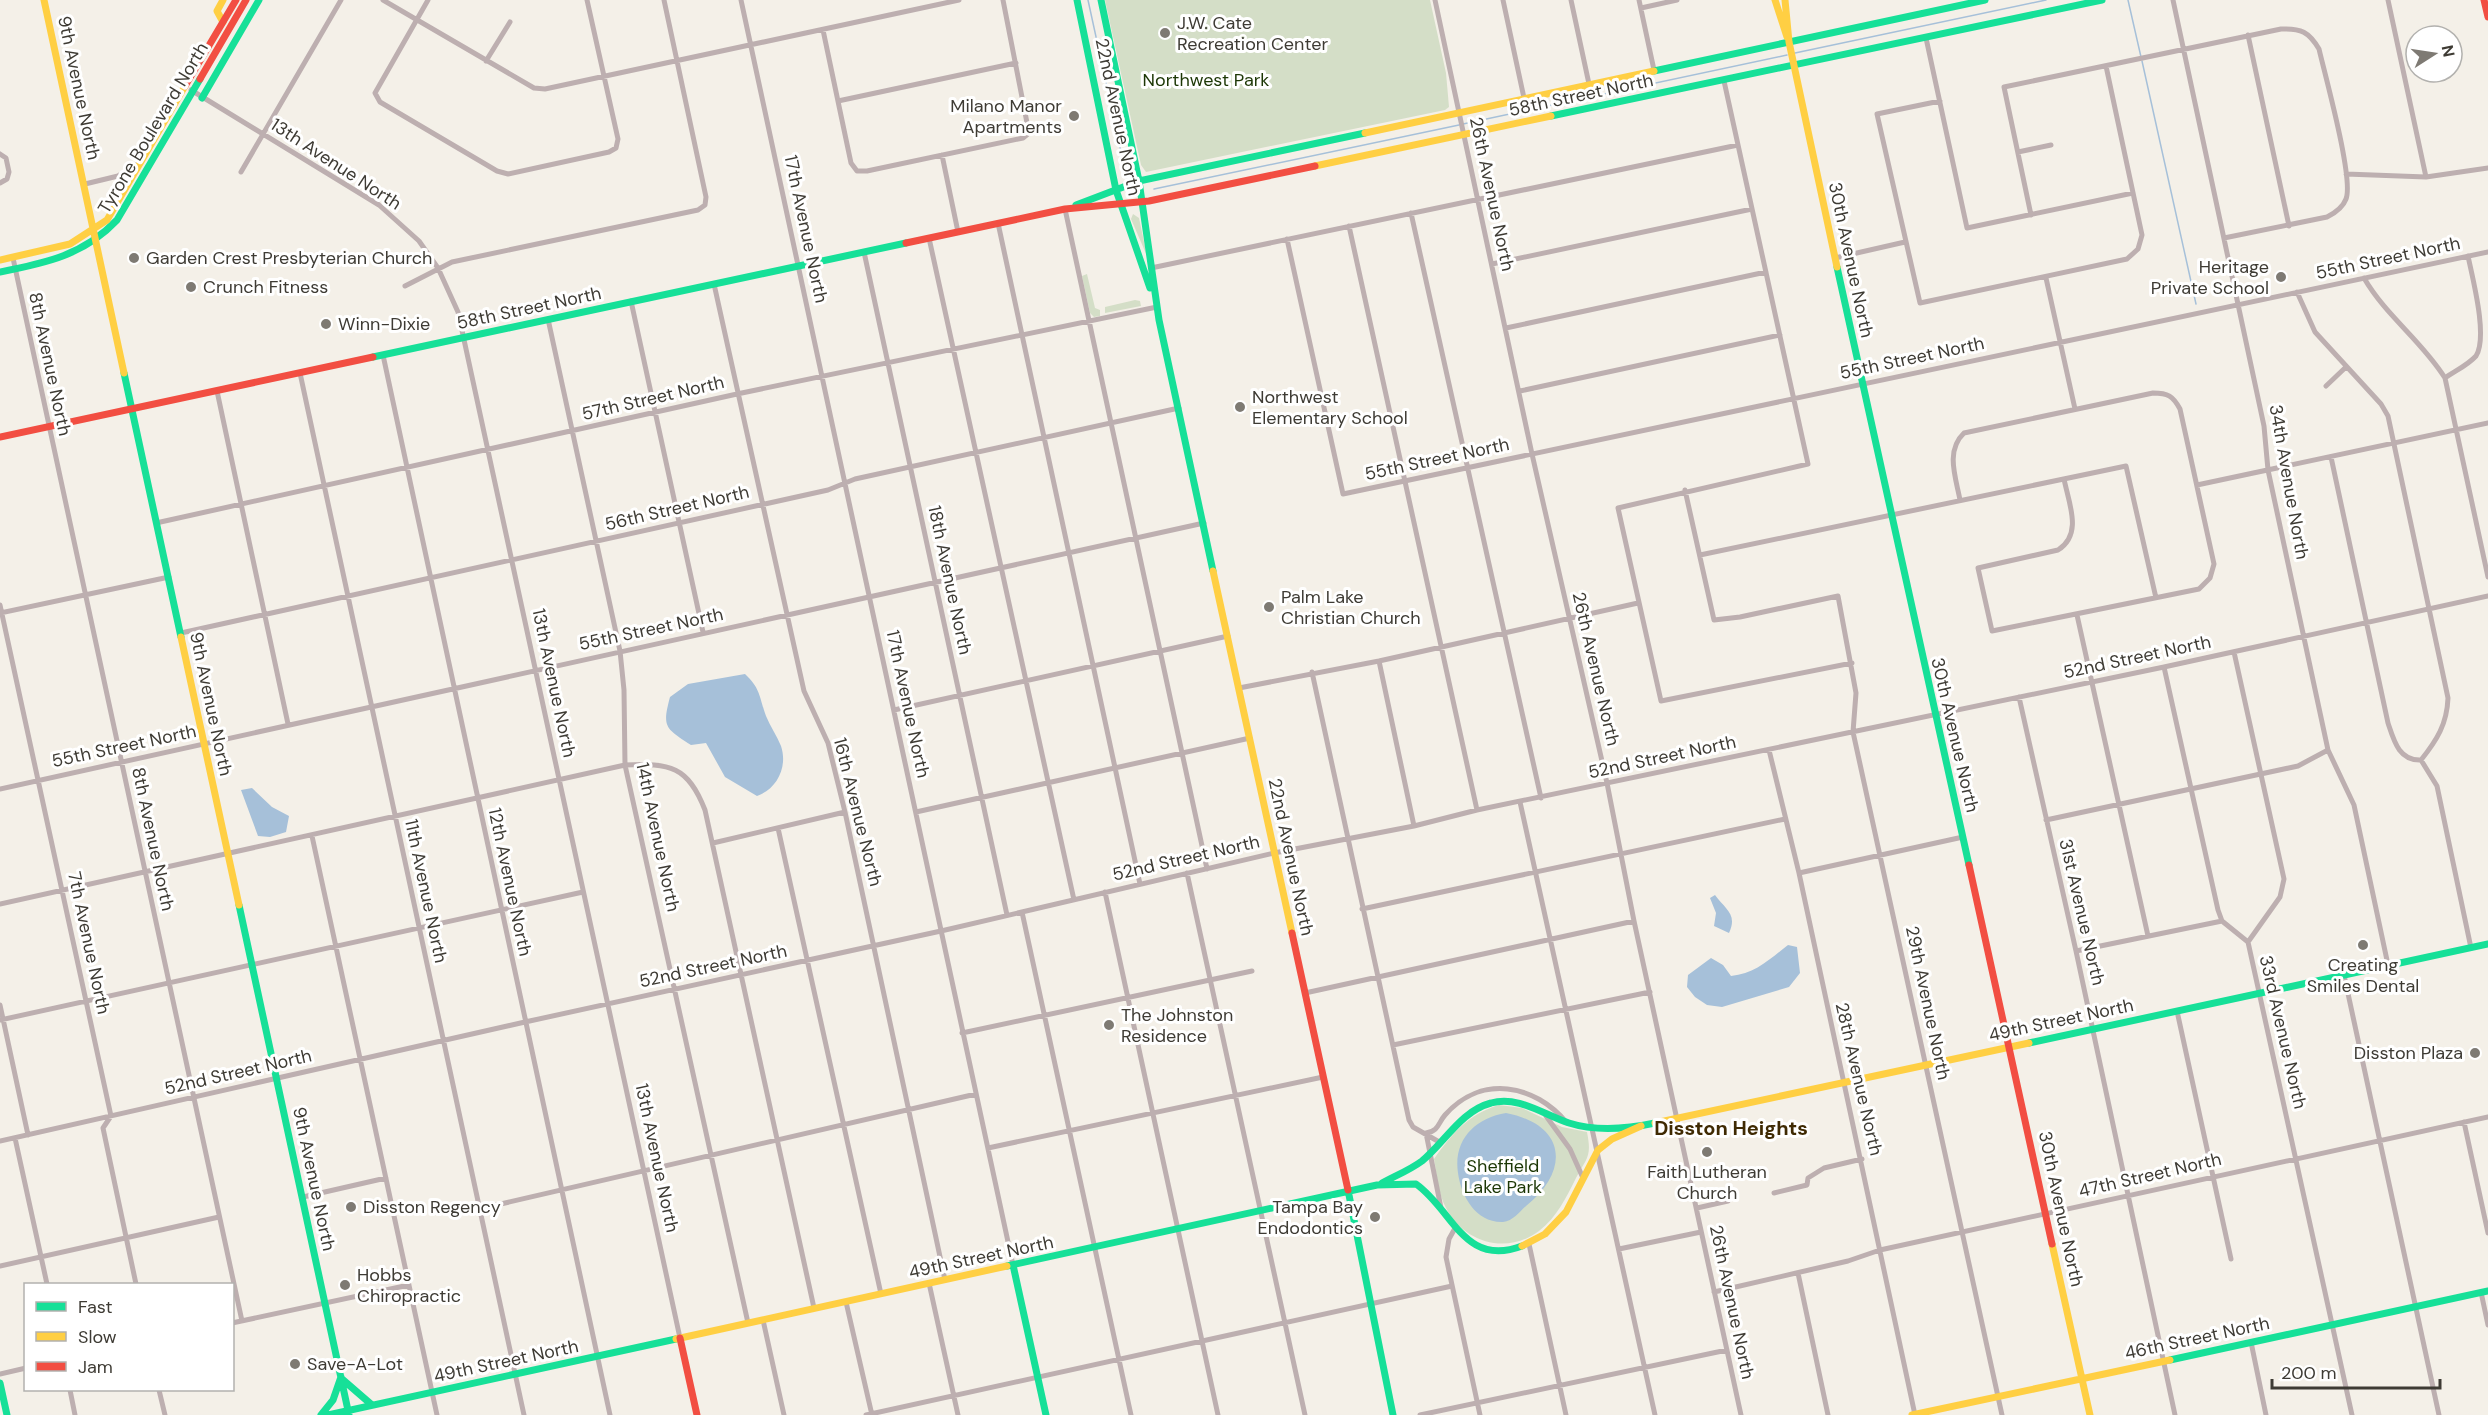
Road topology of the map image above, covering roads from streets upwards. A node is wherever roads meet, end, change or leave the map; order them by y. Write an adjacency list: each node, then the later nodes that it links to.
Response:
1 (44, 0): 70 (street, 9th Avenue North)
2 (223, 0): 32 (street)
3 (236, 0): 32 (street, Tyrone Boulevard North)
4 (246, 0): 50 (street, Tyrone Boulevard North)
5 (259, 0): 51 (street, Tyrone Boulevard North)
6 (341, 0): 56 (street)
7 (383, 0): 31 (street)
8 (428, 0): 31 (street)
9 (587, 0): 46 (street)
10 (664, 0): 40 (street)
11 (741, 0): 37 (street, 17th Avenue North)
12 (959, 0): 34 (street)
13 (1003, 0): 42 (street)
14 (1077, 0): 71 (street, 22nd Avenue North)
15 (1101, 0): 68 (street, 22nd Avenue North)
16 (1435, 0): 55 (street, 26th Avenue North)
17 (1503, 0): 52 (street)
18 (1571, 0): 48 (street)
19 (1639, 0): 29 (street)
20 (1677, 0): 29 (street)
21 (1774, 0): 38 (street)
22 (1785, 0): 38 (street)
23 (1985, 0): 28 (street, 58th Street North)
24 (2102, 0): 36 (street, 58th Street North)
25 (2173, 0): 39 (street, 34th Avenue North)
26 (2388, 0): 67 (street)
27 (2484, 0): 30 (street)
28 (1952, 3): 38 (street, 58th Street North)
29 (1641, 8): 45 (street)
30 (2488, 17)
31 (416, 19): 41 (street); 46 (street)
32 (223, 22): 49 (street, Tyrone Boulevard North)
33 (510, 22): 41 (street)
34 (823, 30): 37 (street); 53 (street)
35 (2248, 35): 39 (street); 66 (street); 82 (street)
36 (1926, 38): 43 (street, 58th Street North); 54 (street)
37 (751, 45): 40 (street); 97 (street, 17th Avenue North)
38 (1789, 45): 43 (street, 30th Avenue North); 45 (street, 58th Street North)
39 (2185, 49): 44 (street); 86 (street, 34th Avenue North)
40 (677, 60): 46 (street); 98 (street)
41 (486, 61): 46 (street)
42 (1016, 63): 53 (street); 62 (street)
43 (1793, 64): 47 (street, 58th Street North); 94 (street, 30th Avenue North)
44 (2106, 66): 60 (street); 72 (street)
45 (1654, 70): 48 (street, 58th Street North)
46 (604, 77)
47 (1724, 81): 57 (street, 58th Street North); 58 (street)
48 (1589, 84): 52 (street, 58th Street North)
49 (186, 85): 50 (street, 13th Avenue North); 63 (street, Tyrone Boulevard North)
50 (192, 92): 51 (street, 13th Avenue North); 89 (street, Tyrone Boulevard North)
51 (202, 98): 56 (street, 13th Avenue North)
52 (1524, 98): 55 (street, 58th Street North)
53 (838, 101): 62 (street)
54 (1940, 101): 79 (street); 88 (street)
55 (1459, 114): 57 (street, 26th Avenue North); 68 (street, 58th Street North)
56 (263, 134): 65 (street); 98 (street, 13th Avenue North)
57 (1463, 134): 73 (street, 26th Avenue North); 75 (street, 58th Street North)
58 (1738, 145): 73 (street); 77 (street)
59 (2051, 145): 60 (street)
60 (2018, 152): 79 (street)
61 (0, 154): 69 (street)
62 (942, 155): 84 (street)
63 (142, 161): 70 (street); 83 (street, Tyrone Boulevard North)
64 (2488, 168): 67 (street)
65 (241, 172)
66 (2346, 174): 67 (street); 82 (street)
67 (2426, 177)
68 (1139, 181): 71 (street, 58th Street North); 75 (street, 22nd Avenue North)
69 (0, 183)
70 (85, 184): 83 (street, 9th Avenue North)
71 (1116, 190): 74 (street, 22nd Avenue North); 76 (street, 58th Street North)
72 (2133, 193): 79 (street); 103 (street)
73 (1477, 200): 78 (street); 96 (street, 26th Avenue North)
74 (1121, 203): 75 (street, 58th Street North); 76 (street, 58th Street North); 110 (street, 22nd Avenue North)
75 (1142, 203): 99 (street, 22nd Avenue North)
76 (1065, 209): 80 (street, 58th Street North); 112 (street)
77 (1752, 209): 96 (street); 102 (street)
78 (1411, 213): 81 (street); 148 (street)
79 (2031, 215)
80 (998, 223): 84 (street, 58th Street North); 115 (street)
81 (1349, 226): 87 (street); 152 (street)
82 (2289, 226): 86 (street)
83 (95, 232): 89 (street, 9th Avenue North); 93 (street, Tyrone Boulevard North)
84 (958, 232): 85 (street, 58th Street North)
85 (929, 238): 90 (street, 58th Street North); 118 (street)
86 (2224, 238): 109 (street, 34th Avenue North)
87 (1287, 239): 99 (street); 152 (street, 55th Street North)
88 (1905, 242): 94 (street); 103 (street)
89 (97, 243): 100 (street, Tyrone Boulevard North); 132 (street, 9th Avenue North)
90 (864, 252): 97 (street, 58th Street North); 120 (street, 18th Avenue North)
91 (2488, 252): 92 (street, 55th Street North)
92 (2468, 256): 104 (street, 55th Street North); 124 (street)
93 (13, 258): 95 (street, Tyrone Boulevard North); 100 (street, 8th Avenue North)
94 (1835, 258): 125 (street, 30th Avenue North)
95 (0, 260)
96 (1492, 264): 113 (street, 26th Avenue North)
97 (798, 266): 105 (street, 58th Street North); 123 (street, 17th Avenue North)
98 (438, 268): 106 (street); 116 (street, 13th Avenue North)
99 (1151, 268): 110 (street, 22nd Avenue North)
100 (15, 269): 101 (street, Tyrone Boulevard North); 137 (street, 8th Avenue North)
101 (0, 272)
102 (1766, 272): 113 (street); 114 (street)
103 (2046, 278): 117 (street)
104 (2364, 278): 107 (street, 55th Street North); 124 (street)
105 (714, 284): 108 (street, 58th Street North); 129 (street, 16th Avenue North)
106 (405, 286)
107 (2297, 292): 109 (street, 55th Street North); 121 (street)
108 (631, 302): 111 (street, 58th Street North); 134 (street)
109 (2238, 305): 117 (street, 55th Street North); 150 (street, 34th Avenue North)
110 (1157, 307): 112 (street, 57th Street North); 131 (street, 22nd Avenue North)
111 (548, 319): 116 (street, 58th Street North); 139 (street, 14th Avenue North)
112 (1089, 321): 115 (street, 57th Street North); 135 (street)
113 (1506, 328): 128 (street, 26th Avenue North)
114 (1780, 335): 128 (street); 130 (street)
115 (1022, 336): 118 (street, 57th Street North); 141 (street)
116 (465, 337): 119 (street, 58th Street North); 143 (street, 13th Avenue North)
117 (2060, 342): 125 (street, 55th Street North); 133 (street)
118 (954, 350): 120 (street, 57th Street North); 144 (street)
119 (382, 355): 122 (street, 58th Street North); 149 (street, 12th Avenue North)
120 (888, 364): 123 (street, 57th Street North); 147 (street, 18th Avenue North)
121 (2346, 367): 126 (street); 142 (street)
122 (300, 373): 127 (street, 58th Street North); 155 (street, 11th Avenue North)
123 (822, 378): 129 (street, 57th Street North); 153 (street, 17th Avenue North)
124 (2445, 378): 138 (street)
125 (1863, 384): 130 (street, 55th Street North); 160 (street, 30th Avenue North)
126 (2326, 386)
127 (217, 391): 132 (street, 58th Street North); 158 (street)
128 (1520, 391): 145 (street, 26th Avenue North)
129 (737, 394): 134 (street, 57th Street North); 159 (street, 16th Avenue North)
130 (1794, 399): 145 (street, 55th Street North); 156 (street)
131 (1179, 408): 135 (street, 56th Street North); 162 (street, 22nd Avenue North)
132 (132, 409): 137 (street, 58th Street North); 163 (street, 9th Avenue North)
133 (2075, 409): 154 (street); 157 (street)
134 (654, 412): 139 (street, 57th Street North); 161 (street)
135 (1111, 423): 141 (street, 56th Street North); 164 (street)
136 (2488, 423): 138 (street)
137 (48, 427): 140 (street, 58th Street North); 174 (street, 8th Avenue North)
138 (2456, 430): 142 (street); 172 (street)
139 (573, 431): 143 (street, 57th Street North); 165 (street, 14th Avenue North)
140 (0, 437)
141 (1044, 438): 144 (street, 56th Street North); 166 (street)
142 (2394, 443): 146 (street); 181 (street)
143 (488, 449): 149 (street, 57th Street North); 168 (street, 13th Avenue North)
144 (976, 453): 147 (street, 56th Street North); 169 (street)
145 (1532, 454): 148 (street, 55th Street North); 186 (street, 26th Avenue North)
146 (2331, 457): 150 (street); 187 (street)
147 (911, 467): 153 (street, 56th Street North); 173 (street, 18th Avenue North)
148 (1468, 467): 152 (street, 55th Street North); 190 (street)
149 (407, 469): 155 (street, 57th Street North); 171 (street, 12th Avenue North)
150 (2268, 470): 154 (street); 191 (street, 34th Avenue North)
151 (2064, 479): 157 (street); 178 (street); 185 (street)
152 (1405, 481): 193 (street)
153 (844, 483): 159 (street, 56th Street North); 175 (street, 17th Avenue North)
154 (2197, 485): 178 (street)
155 (324, 486): 158 (street, 57th Street North); 177 (street, 11th Avenue North)
156 (1685, 490): 167 (street); 179 (street)
157 (1960, 501): 160 (street)
158 (241, 504): 163 (street, 57th Street North); 184 (street)
159 (761, 505): 161 (street, 56th Street North); 183 (street, 16th Avenue North)
160 (1892, 515): 167 (street); 211 (street, 30th Avenue North)
161 (678, 522): 165 (street, 56th Street North); 188 (street)
162 (1204, 523): 164 (street, 55th Street North); 192 (street, 22nd Avenue North)
163 (156, 524): 170 (street, 9th Avenue North)
164 (1136, 538): 166 (street, 55th Street North); 195 (street)
165 (596, 541): 168 (street, 56th Street North); 194 (street, 14th Avenue North)
166 (1069, 552): 169 (street, 55th Street North); 199 (street)
167 (1700, 555): 198 (street, 29th Avenue North)
168 (512, 559): 171 (street, 56th Street North); 201 (street, 13th Avenue North)
169 (1001, 567): 173 (street, 55th Street North); 203 (street)
170 (169, 577): 174 (street); 189 (street, 9th Avenue North)
171 (430, 577): 177 (street, 56th Street North); 206 (street, 12th Avenue North)
172 (2488, 577)
173 (935, 581): 175 (street, 55th Street North); 207 (street, 18th Avenue North)
174 (84, 595): 182 (street); 220 (street, 8th Avenue North)
175 (869, 596): 183 (street, 55th Street North); 210 (street, 17th Avenue North)
176 (2488, 596): 181 (street, 52nd Street North)
177 (348, 597): 184 (street, 56th Street North); 209 (street, 11th Avenue North)
178 (2156, 598): 185 (street)
179 (1638, 603): 186 (street); 198 (street)
180 (0, 605): 182 (street, 7th Avenue North)
181 (2430, 609): 187 (street, 52nd Street North); 219 (street)
182 (1, 612): 225 (street, 7th Avenue North)
183 (786, 614): 188 (street, 55th Street North); 236 (street, 16th Avenue North)
184 (265, 615): 189 (street, 56th Street North); 212 (street)
185 (2077, 615): 204 (street)
186 (1569, 619): 190 (street); 227 (street, 26th Avenue North)
187 (2367, 624): 191 (street, 52nd Street North); 219 (street)
188 (703, 632): 194 (street, 55th Street North)
189 (181, 633): 215 (street, 9th Avenue North)
190 (1504, 633): 193 (street); 231 (street)
191 (2303, 635): 196 (street, 52nd Street North); 217 (street, 34th Avenue North)
192 (1228, 636): 195 (street); 205 (street, 22nd Avenue North)
193 (1442, 647): 197 (street); 235 (street)
194 (620, 651): 201 (street, 55th Street North); 221 (street, 14th Avenue North)
195 (1160, 651): 199 (street); 218 (street)
196 (2234, 652): 200 (street, 52nd Street North); 223 (street)
197 (1379, 661): 202 (street); 241 (street)
198 (1852, 663): 213 (street, 29th Avenue North)
199 (1093, 666): 203 (street); 222 (street)
200 (2164, 667): 204 (street, 52nd Street North); 229 (street)
201 (536, 669): 206 (street, 55th Street North); 224 (street, 13th Avenue North)
202 (1312, 672): 205 (street); 245 (street)
203 (1026, 681): 207 (street); 226 (street)
204 (2091, 681): 208 (street, 52nd Street North); 234 (street)
205 (1239, 687): 214 (street, 22nd Avenue North)
206 (453, 688): 209 (street, 55th Street North); 232 (street, 12th Avenue North)
207 (960, 696): 210 (street); 230 (street, 18th Avenue North)
208 (2019, 697): 211 (street, 52nd Street North); 240 (street, 31st Avenue North)
209 (372, 706): 212 (street, 55th Street North); 238 (street, 11th Avenue North)
210 (894, 710): 237 (street, 17th Avenue North)
211 (1935, 715): 213 (street, 52nd Street North); 244 (street, 30th Avenue North)
212 (288, 724): 215 (street, 55th Street North)
213 (1853, 732): 216 (street, 52nd Street North); 250 (street, 29th Avenue North)
214 (1250, 738): 218 (street); 248 (street, 22nd Avenue North)
215 (205, 744): 220 (street, 55th Street North); 249 (street, 9th Avenue North)
216 (1769, 750): 227 (street, 52nd Street North); 239 (street, 28th Avenue North)
217 (2328, 750): 223 (street); 280 (street, 34th Avenue North)
218 (1182, 753): 222 (street); 251 (street)
219 (2421, 760): 276 (street)
220 (121, 763): 225 (street, 55th Street North); 252 (street, 8th Avenue North)
221 (625, 765): 224 (street); 246 (street); 287 (street, 14th Avenue North)
222 (1115, 768): 226 (street); 256 (street)
223 (2262, 774): 229 (street); 272 (street)
224 (560, 780): 232 (street); 258 (street, 13th Avenue North)
225 (38, 781): 228 (street, 55th Street North); 257 (street, 7th Avenue North)
226 (1048, 783): 230 (street); 260 (street)
227 (1607, 783): 231 (street, 52nd Street North); 247 (street, 26th Avenue North)
228 (0, 789)
229 (2190, 790): 234 (street); 267 (street)
230 (982, 798): 237 (street); 265 (street, 18th Avenue North)
231 (1541, 798): 233 (street, 52nd Street North)
232 (477, 799): 238 (street); 263 (street, 12th Avenue North)
233 (1520, 802): 235 (street, 52nd Street North); 253 (street)
234 (2119, 806): 240 (street); 270 (street)
235 (1477, 810): 241 (street, 52nd Street North)
236 (844, 812): 242 (street); 275 (street, 16th Avenue North)
237 (916, 812): 269 (street, 17th Avenue North)
238 (395, 817): 243 (street); 268 (street, 11th Avenue North)
239 (1785, 819): 247 (street); 255 (street, 28th Avenue North)
240 (2046, 820): 277 (street, 31st Avenue North)
241 (1414, 826): 245 (street, 52nd Street North)
242 (778, 828): 246 (street); 278 (street)
243 (312, 836): 249 (street); 274 (street)
244 (1963, 837): 250 (street); 304 (street, 30th Avenue North)
245 (1347, 839): 248 (street, 52nd Street North); 262 (street)
246 (713, 843): 282 (street)
247 (1620, 852): 253 (street); 266 (street, 26th Avenue North)
248 (1274, 853): 251 (street, 52nd Street North); 289 (street, 22nd Avenue North)
249 (228, 854): 252 (street); 279 (street, 9th Avenue North)
250 (1880, 855): 255 (street); 306 (street, 29th Avenue North)
251 (1208, 869): 254 (street, 52nd Street North)
252 (145, 871): 257 (street); 286 (street, 8th Avenue North)
253 (1537, 871): 262 (street); 271 (street)
254 (1187, 873): 256 (street, 52nd Street North); 285 (street)
255 (1799, 873): 309 (street, 28th Avenue North)
256 (1140, 884): 259 (street, 52nd Street North)
257 (62, 890): 261 (street); 292 (street, 7th Avenue North)
258 (584, 892): 263 (street); 293 (street, 13th Avenue North)
259 (1105, 892): 260 (street, 52nd Street North); 291 (street)
260 (1074, 900): 264 (street, 52nd Street North)
261 (0, 904)
262 (1362, 909): 284 (street)
263 (500, 910): 268 (street); 299 (street, 12th Avenue North)
264 (1022, 912): 265 (street, 52nd Street North); 297 (street)
265 (1007, 915): 269 (street, 52nd Street North)
266 (1634, 921): 271 (street); 288 (street, 26th Avenue North)
267 (2222, 921): 270 (street); 272 (street, 33rd Avenue North)
268 (418, 928): 274 (street); 302 (street, 11th Avenue North)
269 (941, 931): 275 (street, 52nd Street North); 301 (street, 17th Avenue North)
270 (2148, 936): 277 (street)
271 (1551, 940): 284 (street); 295 (street)
272 (2248, 942): 290 (street, 33rd Avenue North)
273 (2488, 944): 276 (street, 49th Street North)
274 (336, 946): 279 (street); 305 (street)
275 (873, 946): 278 (street, 52nd Street North); 313 (street, 16th Avenue North)
276 (2471, 948): 280 (street, 49th Street North)
277 (2076, 951): 300 (street, 31st Avenue North)
278 (807, 960): 282 (street, 52nd Street North); 321 (street)
279 (252, 964): 286 (street); 308 (street, 9th Avenue North)
280 (2388, 965): 283 (street, 49th Street North)
281 (1252, 971): 285 (street)
282 (741, 974): 287 (street, 52nd Street North); 328 (street)
283 (2344, 975): 290 (street, 49th Street North); 329 (street)
284 (1378, 978): 289 (street); 303 (street)
285 (1210, 980): 291 (street); 311 (street)
286 (169, 983): 292 (street); 312 (street, 8th Avenue North)
287 (675, 989): 293 (street, 52nd Street North); 335 (street, 14th Avenue North)
288 (1650, 992): 295 (street); 318 (street, 26th Avenue North)
289 (1305, 993): 307 (street, 22nd Avenue North)
290 (2259, 993): 296 (street, 49th Street North); 336 (street, 33rd Avenue North)
291 (1128, 996): 297 (street); 314 (street)
292 (86, 1001): 298 (street); 315 (street, 7th Avenue North)
293 (608, 1004): 299 (street, 52nd Street North); 338 (street, 13th Avenue North)
294 (0, 1005): 298 (street)
295 (1567, 1010): 303 (street); 323 (street)
296 (2177, 1011): 300 (street, 49th Street North); 339 (street)
297 (1044, 1015): 301 (street); 324 (street)
298 (2, 1020): 326 (street)
299 (525, 1022): 302 (street, 52nd Street North); 343 (street, 12th Avenue North)
300 (2092, 1029): 304 (street, 49th Street North); 346 (street, 31st Avenue North)
301 (962, 1033): 310 (street, 17th Avenue North)
302 (443, 1042): 305 (street, 52nd Street North); 350 (street, 11th Avenue North)
303 (1393, 1045): 325 (street)
304 (2009, 1046): 306 (street, 49th Street North); 353 (street, 30th Avenue North)
305 (360, 1060): 308 (street, 52nd Street North); 340 (street)
306 (1926, 1065): 309 (street, 49th Street North); 358 (street, 29th Avenue North)
307 (1323, 1077): 311 (street); 344 (street, 22nd Avenue North)
308 (276, 1079): 312 (street, 52nd Street North); 347 (street, 9th Avenue North)
309 (1843, 1084): 318 (street, 49th Street North); 337 (street, 28th Avenue North)
310 (975, 1094): 313 (street); 332 (street, 17th Avenue North)
311 (1236, 1096): 314 (street); 352 (street)
312 (194, 1098): 315 (street, 52nd Street North); 354 (street, 8th Avenue North)
313 (909, 1110): 321 (street); 370 (street, 16th Avenue North)
314 (1153, 1114): 324 (street); 355 (street)
315 (111, 1116): 326 (street, 52nd Street North); 360 (street, 7th Avenue North)
316 (1546, 1116): 320 (street, 49th Street North); 331 (street); 341 (street)
317 (2488, 1117): 319 (street, 47th Street North)
318 (1677, 1119): 322 (street, 49th Street North); 349 (street, 26th Avenue North)
319 (2464, 1122): 329 (street, 47th Street North); 359 (street)
320 (1567, 1123): 323 (street, 49th Street North); 325 (street)
321 (843, 1125): 328 (street); 380 (street)
322 (1641, 1126): 323 (street, 49th Street North); 333 (street, 49th Street North)
323 (1592, 1127): 333 (street)
324 (1070, 1131): 332 (street); 362 (street)
325 (1426, 1133): 331 (street); 334 (street)
326 (28, 1135): 327 (street, 52nd Street North)
327 (15, 1138): 330 (street, 52nd Street North); 365 (street)
328 (779, 1140): 335 (street); 385 (street)
329 (2379, 1140): 336 (street, 47th Street North); 384 (street)
330 (0, 1142)
331 (1440, 1143): 334 (street)
332 (988, 1148): 367 (street, 17th Avenue North)
333 (1597, 1152): 341 (street, 49th Street North); 363 (street)
334 (1430, 1153): 342 (street); 351 (street)
335 (712, 1155): 338 (street); 389 (street, 14th Avenue North)
336 (2296, 1158): 339 (street, 47th Street North); 391 (street, 33rd Avenue North)
337 (1862, 1159): 345 (street); 364 (street, 28th Avenue North)
338 (644, 1171): 343 (street); 393 (street, 13th Avenue North)
339 (2212, 1176): 346 (street, 47th Street North); 366 (street)
340 (386, 1178): 347 (street); 376 (street)
341 (1583, 1178): 361 (street, 49th Street North)
342 (1377, 1185): 344 (street, 49th Street North); 351 (street, 49th Street North)
343 (561, 1190): 350 (street); 397 (street, 12th Avenue North)
344 (1347, 1192): 352 (street, 49th Street North); 383 (street, 22nd Avenue North)
345 (1774, 1193)
346 (2129, 1196): 353 (street, 47th Street North); 399 (street, 31st Avenue North)
347 (303, 1197): 382 (street, 9th Avenue North)
348 (1728, 1201): 349 (street)
349 (1697, 1208): 357 (street, 26th Avenue North)
350 (479, 1209): 403 (street, 11th Avenue North)
351 (1441, 1209): 356 (street, 49th Street North)
352 (1261, 1211): 355 (street, 49th Street North); 390 (street)
353 (2046, 1214): 358 (street, 47th Street North); 406 (street, 30th Avenue North)
354 (219, 1217): 360 (street); 373 (street, 8th Avenue North)
355 (1178, 1229): 362 (street, 49th Street North); 394 (street)
356 (1454, 1230): 361 (street, 49th Street North); 377 (street)
357 (1701, 1232): 363 (street); 378 (street, 26th Avenue North)
358 (1963, 1233): 364 (street, 47th Street North); 413 (street, 29th Avenue North)
359 (2488, 1233)
360 (127, 1239): 365 (street); 372 (street, 7th Avenue North)
361 (1529, 1244): 408 (street)
362 (1095, 1247): 367 (street, 49th Street North); 398 (street)
363 (1619, 1249): 400 (street)
364 (1880, 1250): 369 (street, 47th Street North); 441 (street, 28th Avenue North)
365 (41, 1257): 368 (street); 371 (street)
366 (2231, 1259)
367 (1013, 1265): 370 (street, 49th Street North); 405 (street, 17th Avenue North)
368 (0, 1266)
369 (1798, 1273): 378 (street, 47th Street North); 440 (street)
370 (945, 1280): 374 (street, 49th Street North)
371 (47, 1283)
372 (136, 1283)
373 (234, 1283)
374 (929, 1283): 380 (street, 49th Street North); 412 (street)
375 (234, 1285): 387 (street, 8th Avenue North)
376 (409, 1285): 382 (street); 411 (street)
377 (1452, 1286): 383 (street); 414 (street)
378 (1714, 1292): 396 (street, 26th Avenue North)
379 (2484, 1292): 384 (street, 46th Street North); 392 (street)
380 (881, 1294): 381 (street, 49th Street North)
381 (846, 1302): 385 (street, 49th Street North); 428 (street)
382 (325, 1304): 387 (street); 404 (street, 9th Avenue North)
383 (1372, 1306): 390 (street); 434 (street, 22nd Avenue North)
384 (2416, 1306): 391 (street, 46th Street North); 447 (street)
385 (814, 1308): 386 (street, 49th Street North)
386 (763, 1320): 389 (street, 49th Street North); 427 (street)
387 (242, 1321): 388 (street)
388 (234, 1323)
389 (748, 1323): 393 (street, 49th Street North)
390 (1285, 1324): 394 (street); 433 (street)
391 (2332, 1324): 395 (street, 46th Street North); 446 (street, 33rd Avenue North)
392 (2488, 1325)
393 (680, 1338): 397 (street, 49th Street North); 426 (street, 13th Avenue North)
394 (1203, 1342): 398 (street); 432 (street)
395 (2251, 1342): 399 (street, 46th Street North); 445 (street)
396 (1727, 1350): 400 (street); 439 (street, 26th Avenue North)
397 (597, 1356): 403 (street, 49th Street North); 425 (street, 12th Avenue North)
398 (1119, 1360): 405 (street); 431 (street)
399 (2164, 1361): 406 (street, 46th Street North); 444 (street, 31st Avenue North)
400 (1645, 1366): 408 (street); 438 (street)
401 (24, 1368): 402 (street)
402 (0, 1374)
403 (515, 1374): 411 (street, 49th Street North); 424 (street, 11th Avenue North)
404 (341, 1377): 415 (street); 416 (street, 9th Avenue North); 420 (street)
405 (1038, 1378): 412 (street); 430 (street, 17th Avenue North)
406 (2082, 1379): 413 (street, 46th Street North); 443 (street, 30th Avenue North)
407 (0, 1383): 417 (street)
408 (1559, 1386): 414 (street); 437 (street)
409 (70, 1391): 418 (street)
410 (159, 1391): 419 (street)
411 (432, 1392): 415 (street, 49th Street North); 423 (street)
412 (954, 1396): 428 (street); 429 (street)
413 (1998, 1396): 441 (street, 46th Street North); 442 (street, 29th Avenue North)
414 (1478, 1403): 435 (street); 436 (street)
415 (372, 1405): 416 (street, 49th Street North); 422 (street)
416 (349, 1413): 421 (street, 49th Street North)
417 (7, 1415)
418 (75, 1415)
419 (165, 1415)
420 (321, 1415)
421 (328, 1415)
422 (366, 1415)
423 (437, 1415)
424 (524, 1415)
425 (610, 1415)
426 (697, 1415)
427 (784, 1415)
428 (870, 1415)
429 (958, 1415)
430 (1046, 1415)
431 (1131, 1415)
432 (1218, 1415)
433 (1305, 1415)
434 (1393, 1415)
435 (1420, 1415)
436 (1480, 1415)
437 (1566, 1415)
438 (1655, 1415)
439 (1741, 1415)
440 (1828, 1415)
441 (1914, 1415)
442 (2002, 1415)
443 (2090, 1415)
444 (2175, 1415)
445 (2266, 1415)
446 (2352, 1415)
447 (2439, 1415)

